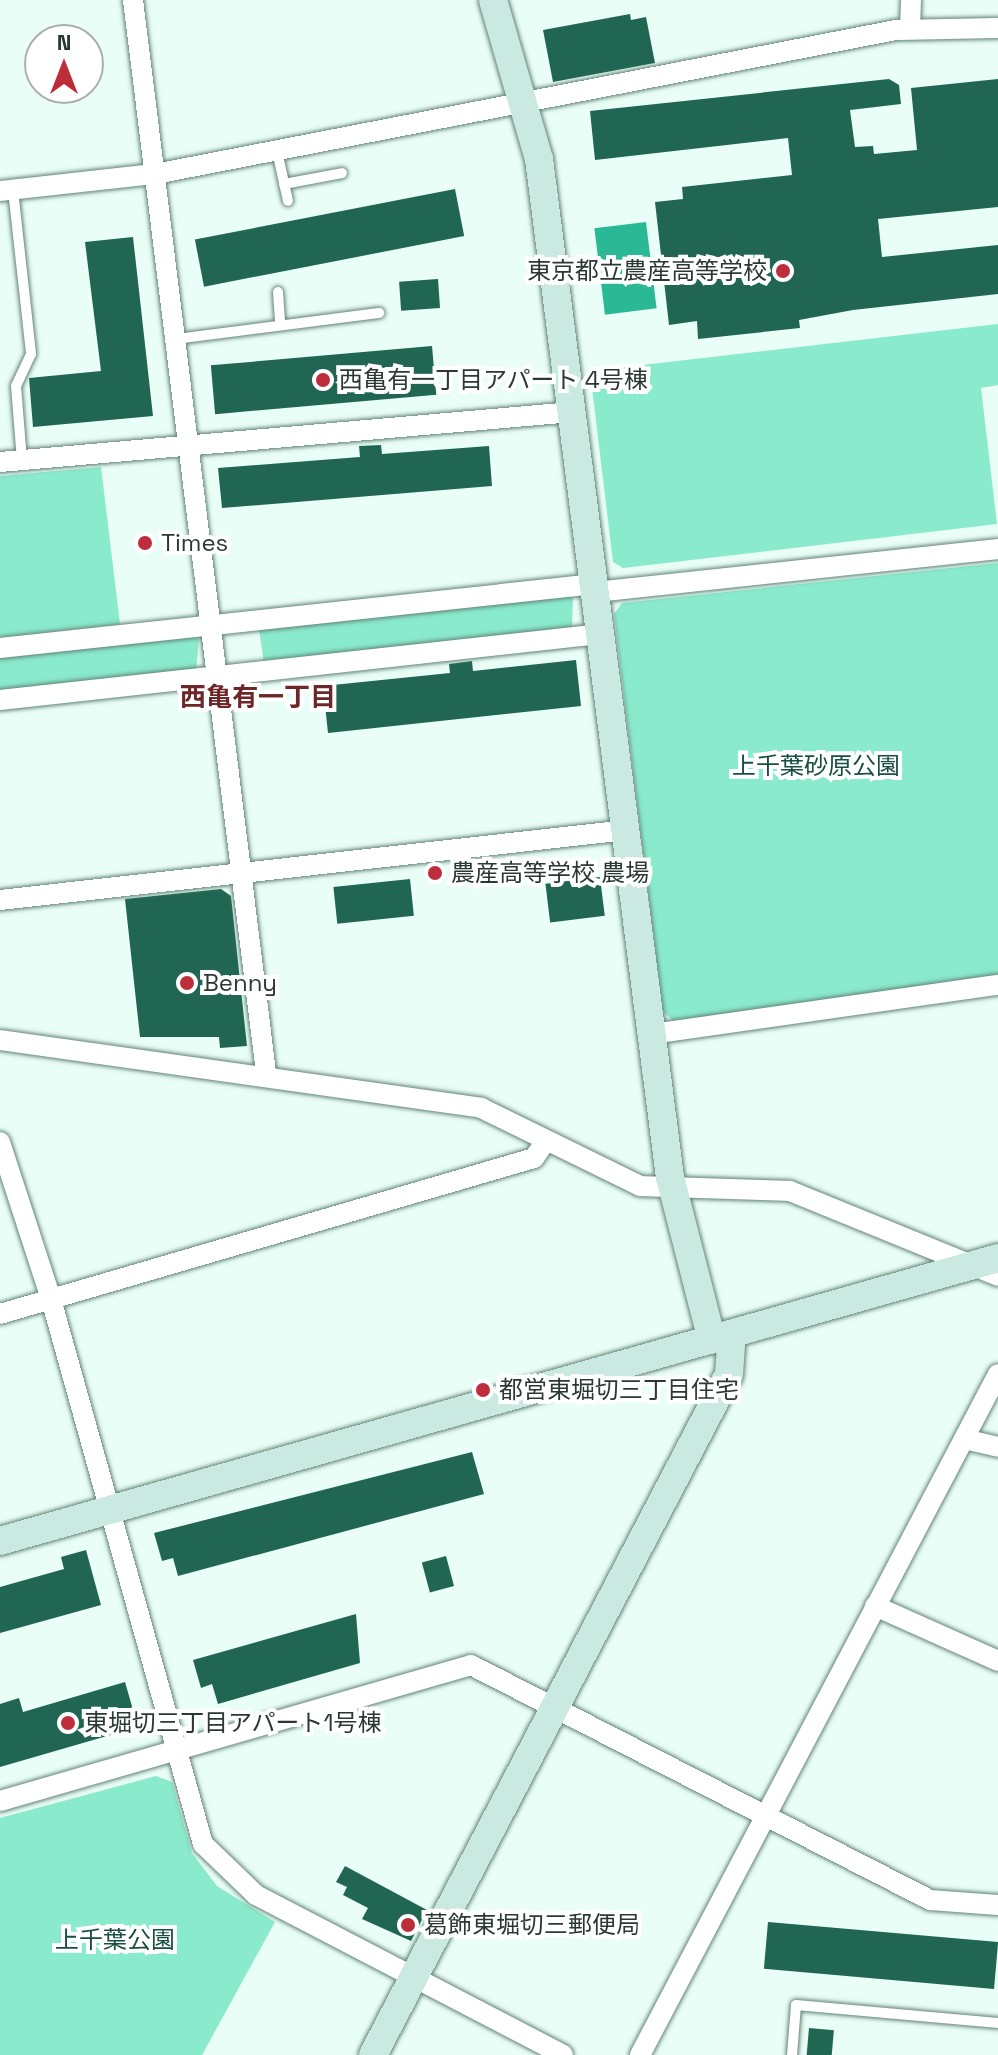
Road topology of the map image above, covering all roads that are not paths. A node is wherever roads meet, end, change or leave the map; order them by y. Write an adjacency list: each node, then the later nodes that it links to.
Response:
1 (133, 0): 9 (street)
2 (493, 0): 6 (street)
3 (911, 0): 5 (street)
4 (998, 28): 5 (street)
5 (910, 29): 6 (street)
6 (528, 101): 7 (street); 17 (street)
7 (277, 151): 9 (street); 10 (lane)
8 (342, 173): 10 (lane)
9 (155, 174): 11 (street); 16 (street)
10 (284, 184): 12 (lane)
11 (6, 190): 19 (lane)
12 (288, 201)
13 (278, 292): 15 (lane)
14 (379, 313): 15 (lane)
15 (280, 322): 16 (lane)
16 (176, 339): 18 (street)
17 (573, 412): 18 (street); 22 (street)
18 (188, 445): 19 (street); 23 (street)
19 (22, 460): 20 (street)
20 (0, 462)
21 (998, 549): 22 (street)
22 (595, 588): 23 (street); 24 (street)
23 (211, 626): 25 (street); 26 (street)
24 (601, 634): 26 (street); 28 (street)
25 (0, 648)
26 (217, 677): 27 (street); 29 (street)
27 (0, 700)
28 (627, 830): 29 (street); 32 (street)
29 (240, 873): 30 (street); 34 (street)
30 (0, 900)
31 (998, 985): 32 (street)
32 (652, 1034): 37 (street)
33 (0, 1040): 34 (street)
34 (266, 1072): 35 (street)
35 (546, 1141): 37 (street); 40 (street)
36 (0, 1142): 40 (street)
37 (672, 1189): 38 (street); 42 (street)
38 (985, 1262): 39 (street); 42 (street)
39 (998, 1276)
40 (51, 1299): 41 (street); 46 (street)
41 (0, 1314)
42 (722, 1338): 46 (street); 50 (street)
43 (998, 1374): 44 (street)
44 (964, 1439): 45 (street); 48 (street)
45 (998, 1447)
46 (107, 1511): 47 (street); 51 (street)
47 (0, 1541)
48 (875, 1606): 49 (street); 53 (street)
49 (998, 1661)
50 (555, 1708): 51 (street); 53 (street); 55 (street)
51 (175, 1751): 52 (street); 55 (street)
52 (0, 1801)
53 (765, 1820): 54 (street); 59 (street)
54 (998, 1905)
55 (413, 1978): 57 (street); 58 (street)
56 (998, 2023): 60 (lane)
57 (373, 2055)
58 (563, 2055)
59 (640, 2055)
60 (792, 2055)

